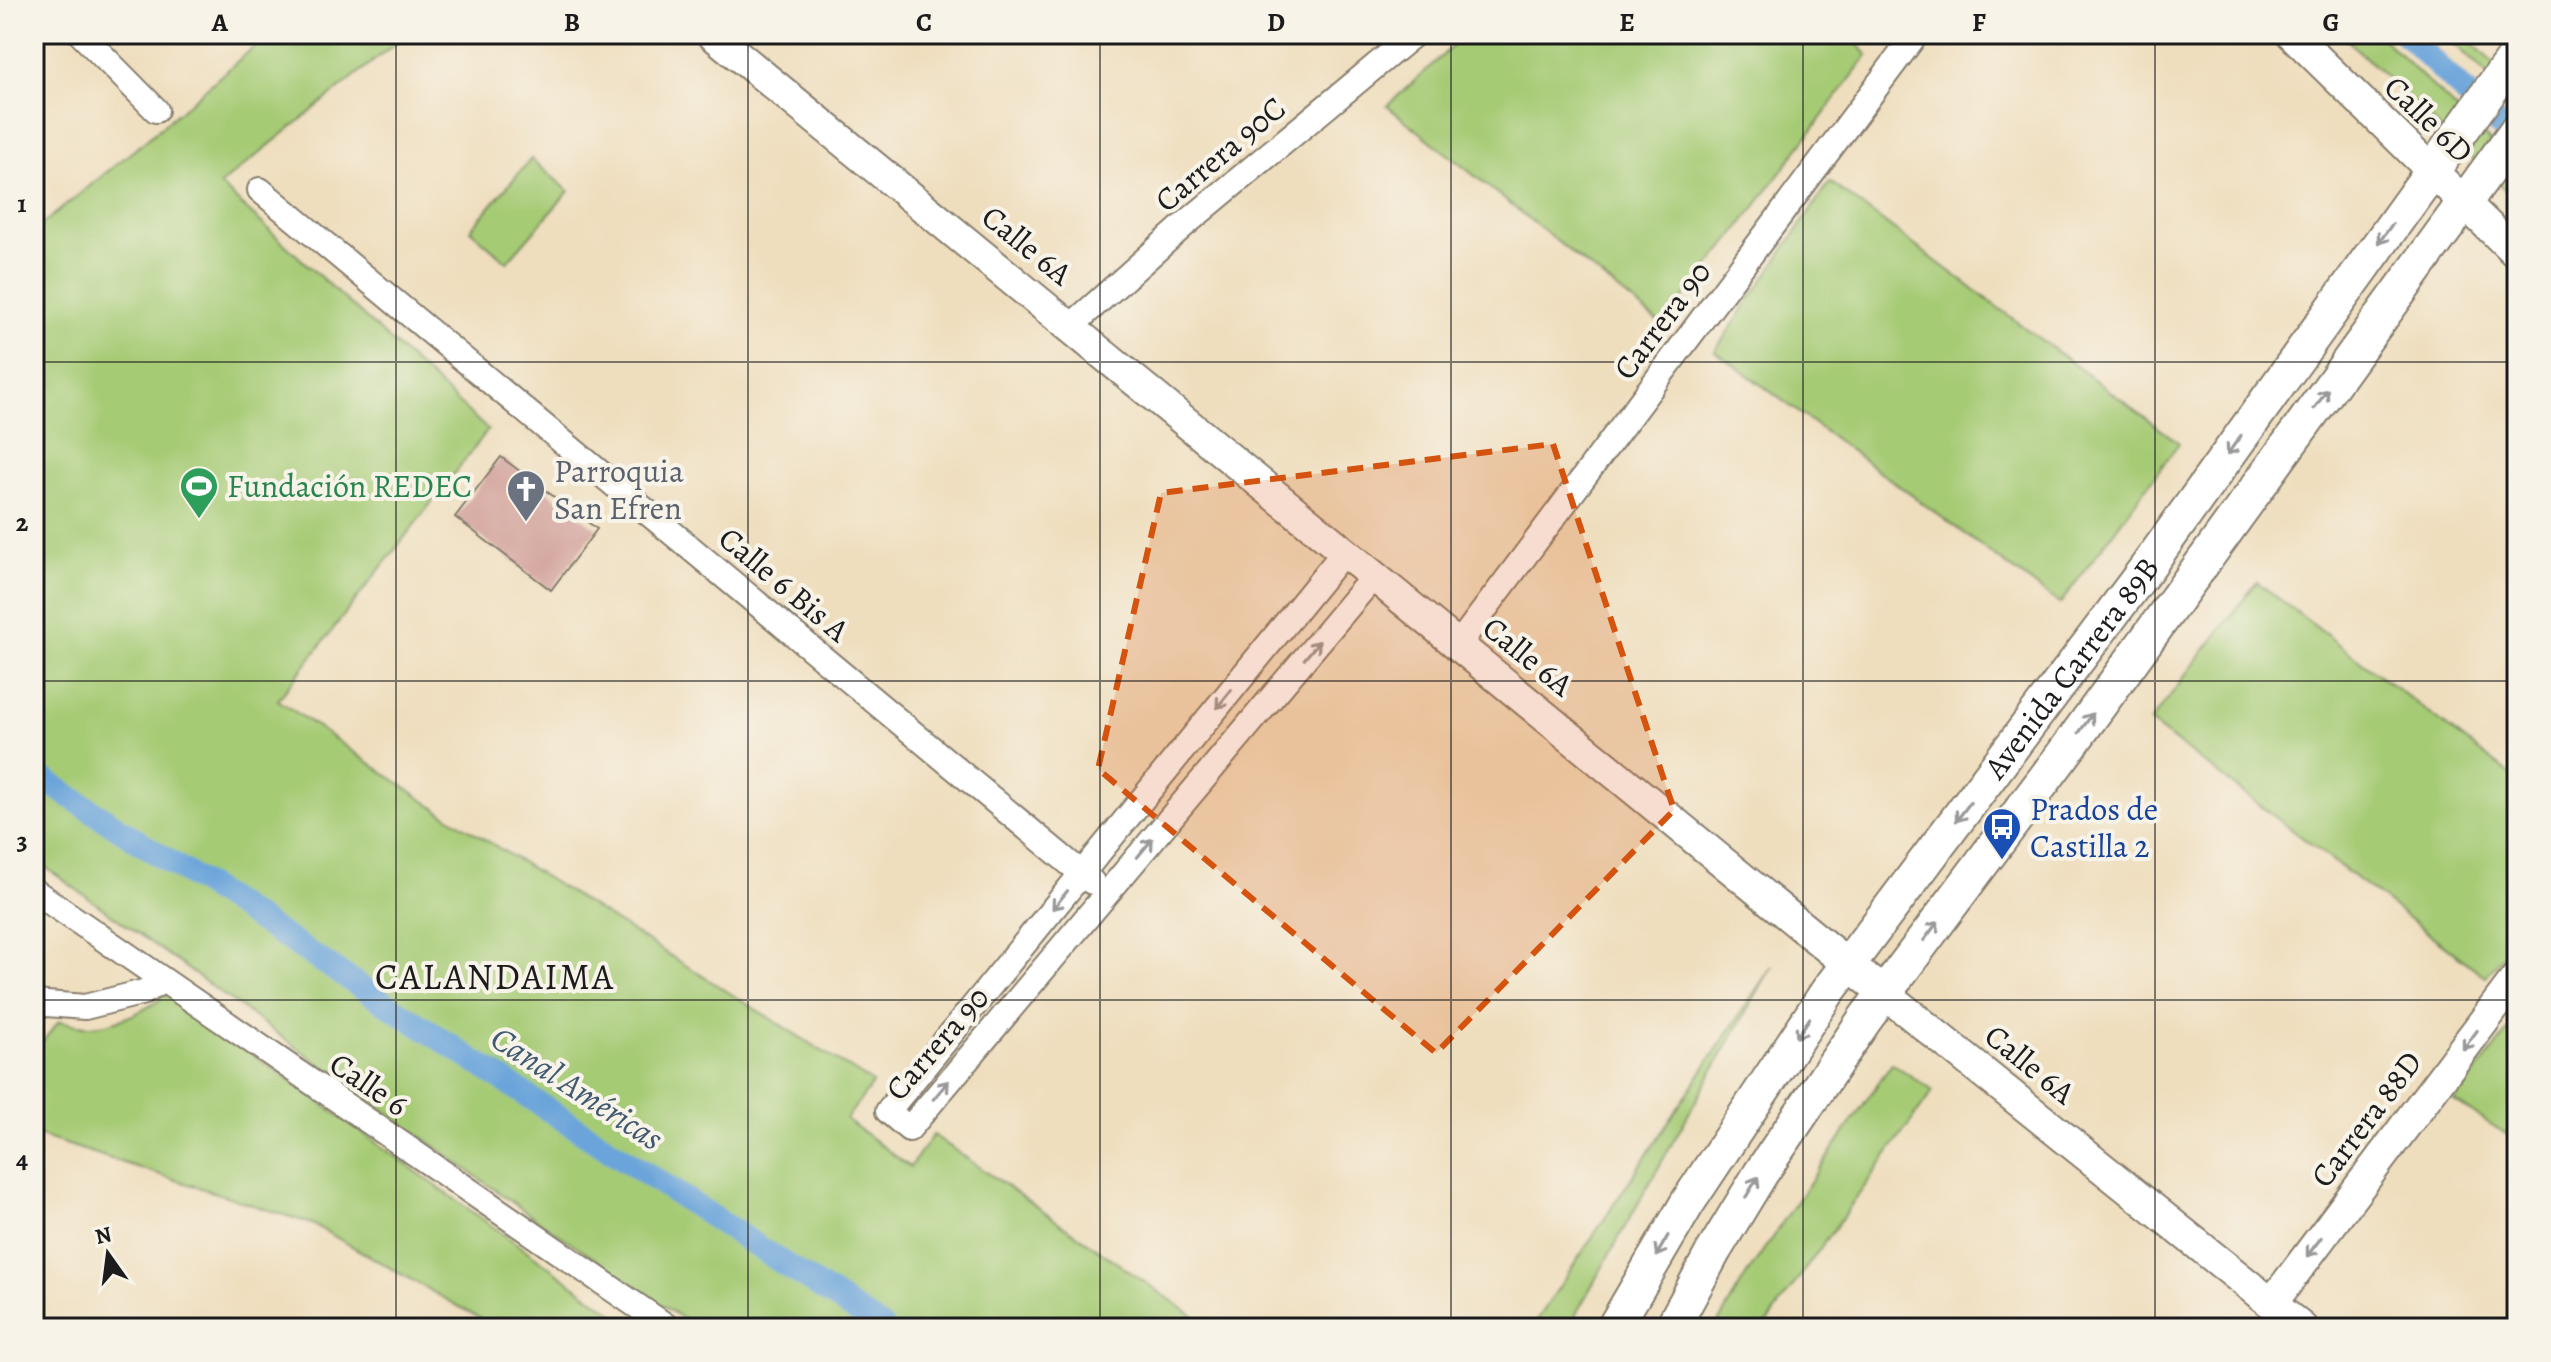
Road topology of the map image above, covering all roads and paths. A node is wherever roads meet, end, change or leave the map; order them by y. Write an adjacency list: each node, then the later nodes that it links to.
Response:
1 (81, 34): 7 (street)
2 (712, 34): 13 (street, Calle 6A)
3 (1414, 34): 13 (street, Carrera 90C)
4 (1916, 34): 16 (street, Carrera 90)
5 (2292, 34): 9 (street, Calle 6D)
6 (2508, 64): 9 (main road, Avenida Carrera 89B)
7 (156, 110)
8 (2517, 130): 11 (main road, Avenida Carrera 89B)
9 (2431, 170): 11 (street, Calle 6D); 20 (main road, Avenida Carrera 89B, one-way to 20)
10 (260, 190): 17 (street, Calle 6 Bis A)
11 (2464, 203): 12 (street, Calle 6D); 23 (main road, Avenida Carrera 89B, one-way to 11)
12 (2517, 254)
13 (1070, 327): 14 (street, Calle 6A)
14 (1344, 552): 15 (street, Calle 6A); 17 (street, Carrera 90, one-way to 17)
15 (1374, 576): 16 (street, Calle 6A); 19 (street, Carrera 90, one-way to 15)
16 (1458, 645): 20 (street, Calle 6A)
17 (1082, 873): 19 (street, Calle 6 Bis A); 19 (street, Carrera 90, one-way to 19)
18 (34, 891): 22 (street, Calle 6)
19 (1106, 894)
20 (1848, 965): 23 (street, Calle 6A); 27 (main road, Avenida Carrera 89B, one-way to 27)
21 (2517, 977): 25 (street, Carrera 88D, one-way to 25)
22 (162, 981): 24 (street); 26 (street, Calle 6)
23 (1885, 994): 25 (street, Calle 6A); 28 (main road, Avenida Carrera 89B, one-way to 23)
24 (34, 1003)
25 (2272, 1303): 29 (street, Calle 6A)
26 (669, 1328)
27 (1614, 1328)
28 (1672, 1328)
29 (2302, 1328)

